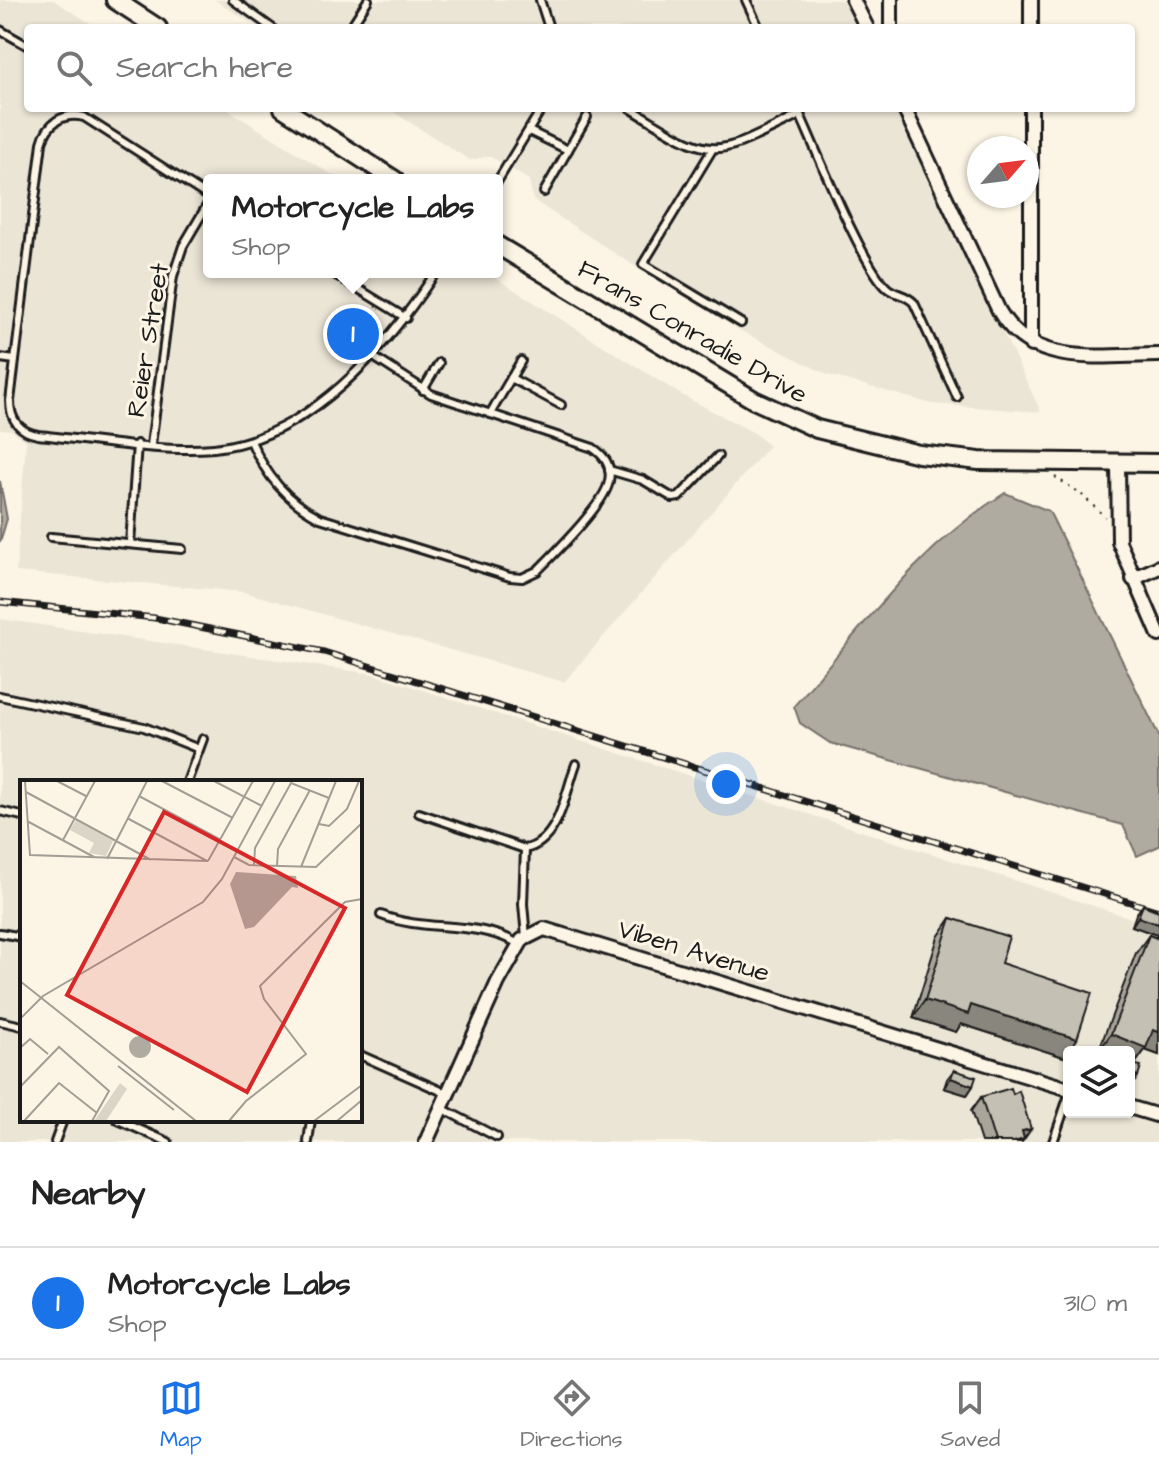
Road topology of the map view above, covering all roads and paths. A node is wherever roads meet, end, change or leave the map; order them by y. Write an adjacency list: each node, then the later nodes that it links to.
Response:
1 (115, 0): 9 (street)
2 (233, 0): 10 (lane)
3 (368, 0): 11 (lane)
4 (540, 0): 12 (lane)
5 (746, 0): 13 (lane)
6 (853, 0): 14 (street)
7 (891, 0): 15 (street)
8 (1031, 0): 16 (street)
9 (152, 24)
10 (266, 24)
11 (353, 24)
12 (548, 24)
13 (757, 24)
14 (865, 24)
15 (891, 24)
16 (1031, 24)
17 (0, 30): 18 (lane)
18 (24, 44)
19 (58, 112): 28 (lane)
20 (289, 112): 32 (street)
21 (540, 112): 29 (lane)
22 (636, 112): 31 (lane)
23 (796, 112): 31 (lane)
24 (798, 112): 51 (lane)
25 (906, 112): 42 (street)
26 (1031, 112): 42 (street)
27 (587, 117): 30 (lane)
28 (59, 118): 35 (lane); 46 (lane)
29 (529, 131): 30 (lane); 33 (lane)
30 (568, 150): 34 (lane)
31 (712, 150): 41 (lane)
32 (386, 174)
33 (502, 174)
34 (544, 192)
35 (203, 195)
36 (203, 210): 56 (lane, Reier Street)
37 (503, 249): 58 (street, Frans Conradie Drive)
38 (341, 278): 40 (lane)
39 (432, 278): 40 (lane)
40 (406, 318): 44 (lane)
41 (741, 323)
42 (1031, 345): 43 (street)
43 (1159, 355)
44 (372, 356): 50 (lane); 54 (lane)
45 (0, 358): 46 (lane)
46 (15, 360): 55 (lane)
47 (521, 361): 49 (lane)
48 (439, 363): 50 (lane)
49 (511, 378): 52 (lane); 53 (lane)
50 (423, 390): 53 (lane)
51 (957, 397)
52 (561, 405)
53 (490, 414): 60 (lane)
54 (251, 441): 56 (lane); 60 (lane)
55 (137, 444): 56 (lane); 64 (lane)
56 (151, 445)
57 (718, 456): 60 (lane)
58 (1118, 463): 59 (street, Frans Conradie Drive); 67 (street)
59 (1159, 463)
60 (609, 470)
61 (1050, 474): 62 (path)
62 (1111, 526)
63 (51, 537): 64 (lane)
64 (130, 544): 65 (lane)
65 (182, 549)
66 (1159, 567): 67 (street)
67 (1133, 579): 68 (street)
68 (1159, 635)
69 (0, 696): 71 (lane)
70 (203, 739): 71 (lane)
71 (199, 749): 73 (lane)
72 (576, 764): 77 (lane)
73 (188, 780)
74 (0, 811): 76 (lane)
75 (419, 813): 77 (lane)
76 (20, 816)
77 (525, 849): 81 (lane)
78 (381, 915): 81 (lane)
79 (0, 933): 80 (lane)
80 (20, 937)
81 (523, 940): 85 (street, Viben Avenue); 86 (street)
82 (0, 1021): 83 (lane)
83 (20, 1026)
84 (362, 1056): 86 (lane)
85 (1063, 1087)
86 (448, 1094): 87 (street)
87 (441, 1108): 94 (lane); 98 (street)
88 (1135, 1109): 90 (street)
89 (1063, 1113): 99 (lane)
90 (1159, 1116)
91 (62, 1122): 95 (lane)
92 (123, 1122): 96 (lane)
93 (311, 1122): 97 (lane)
94 (497, 1137)
95 (55, 1142)
96 (168, 1142)
97 (308, 1142)
98 (426, 1142)
99 (1053, 1142)

